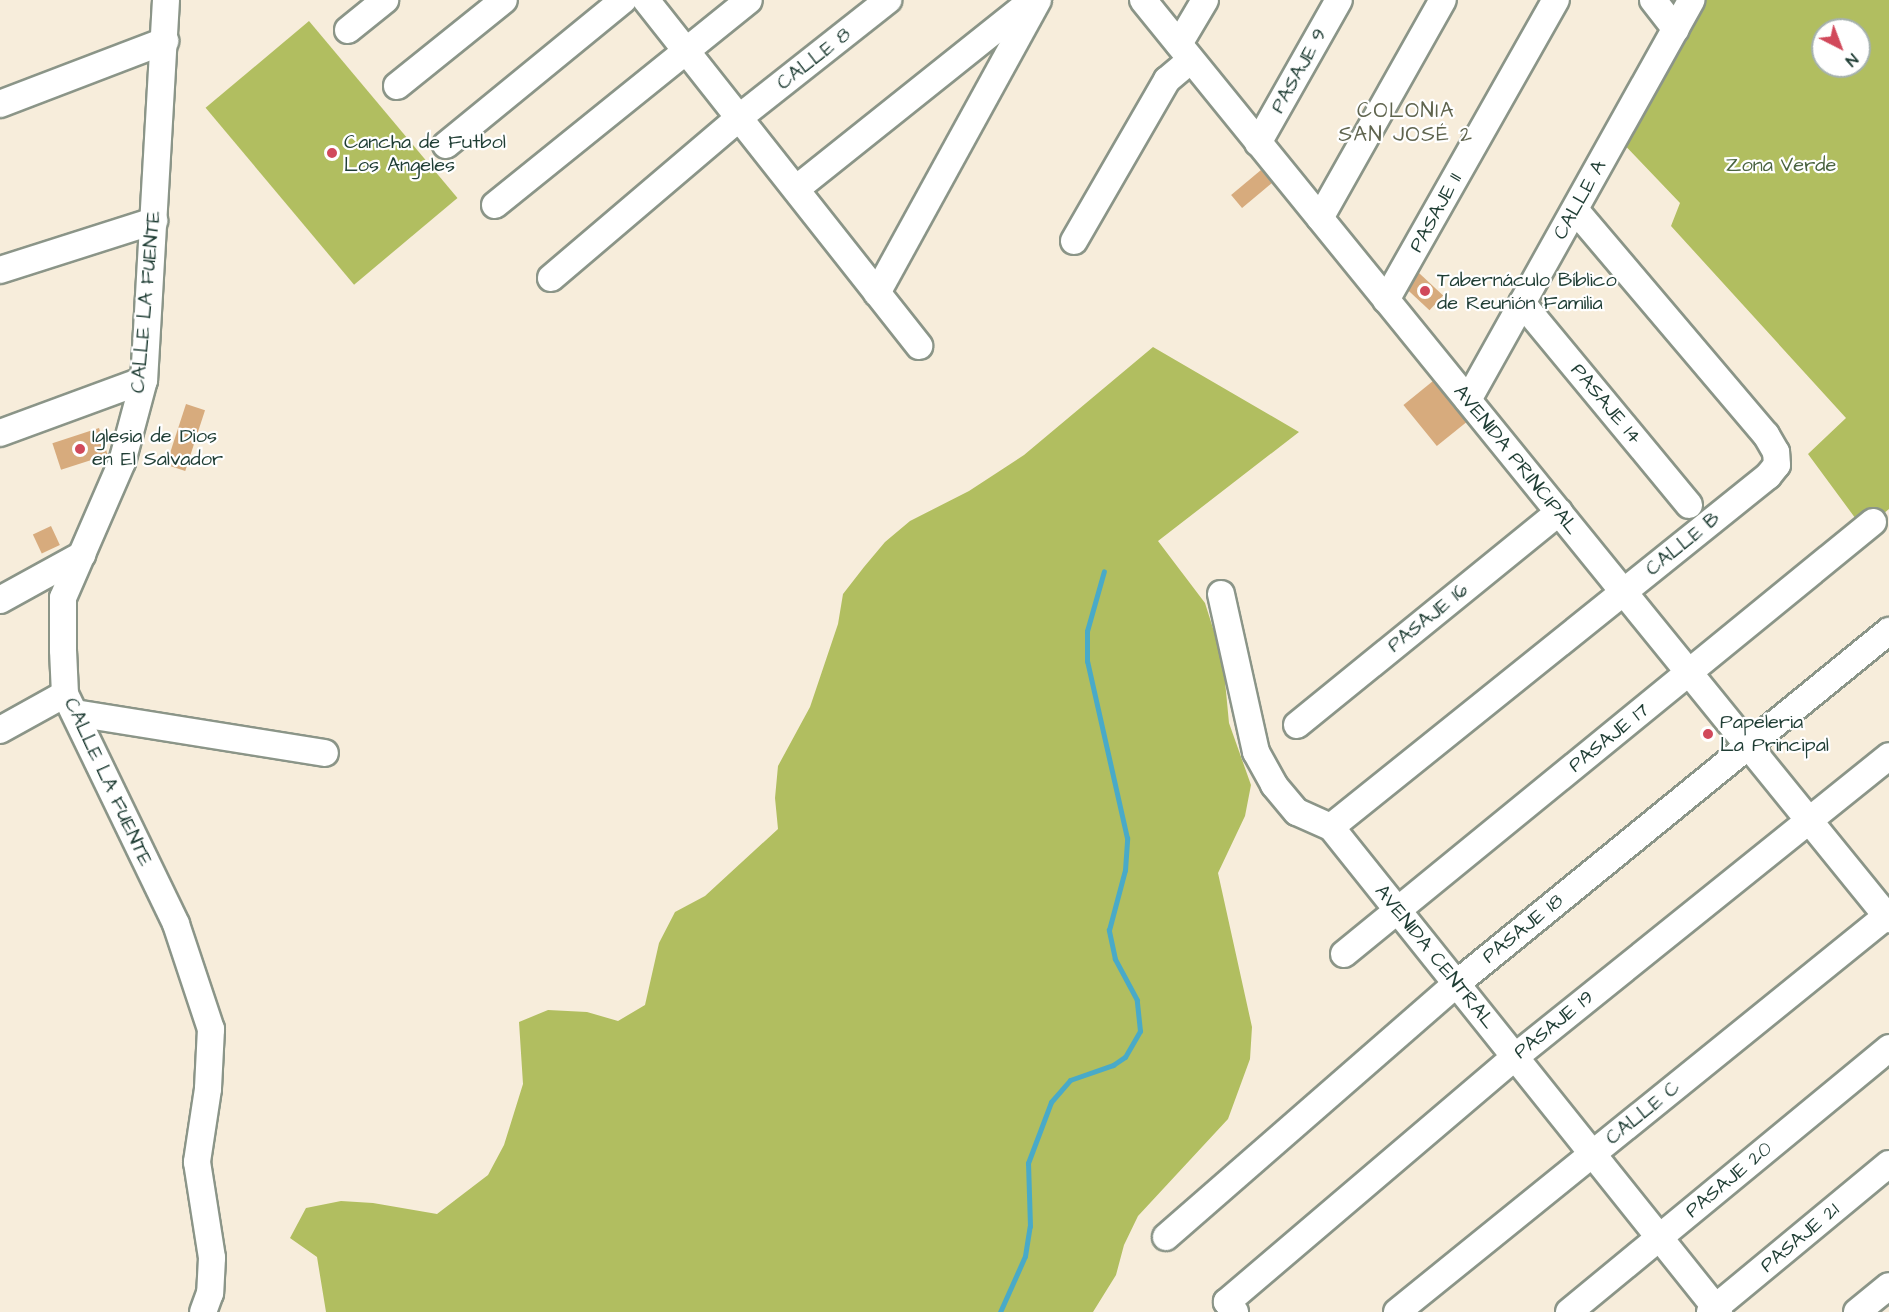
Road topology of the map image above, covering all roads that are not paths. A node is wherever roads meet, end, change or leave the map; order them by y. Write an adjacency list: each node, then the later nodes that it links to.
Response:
1 (166, 0): 19 (street, CALLE LA FUENTE)
2 (385, 0): 18 (street)
3 (504, 0): 22 (street)
4 (623, 0): 26 (street)
5 (646, 0): 20 (street)
6 (749, 0): 20 (street)
7 (888, 0): 24 (street, CALLE 8)
8 (1033, 0): 27 (street)
9 (1038, 0): 35 (street)
10 (1143, 0): 21 (street, AVENIDA PRINCIPAL)
11 (1205, 0): 21 (street)
12 (1339, 0): 25 (street, PASAJE 9)
13 (1443, 0): 30 (street)
14 (1556, 0): 36 (street, PASAJE 11)
15 (1653, 0): 17 (street)
16 (1692, 0): 17 (street, CALLE A)
17 (1676, 29): 29 (street, CALLE A)
18 (348, 30)
19 (165, 41): 23 (street); 31 (street, CALLE LA FUENTE)
20 (685, 50): 24 (street); 28 (street)
21 (1185, 52): 25 (street, AVENIDA PRINCIPAL); 32 (street)
22 (397, 86)
23 (0, 104)
24 (740, 117): 27 (street); 34 (street, CALLE 8)
25 (1258, 143): 30 (street, AVENIDA PRINCIPAL)
26 (446, 145)
27 (796, 189): 35 (street)
28 (495, 205)
29 (1575, 210): 37 (street, CALLE A); 46 (street, CALLE B)
30 (1320, 218): 36 (street, AVENIDA PRINCIPAL)
31 (154, 221): 33 (street); 39 (street, CALLE LA FUENTE)
32 (1074, 241)
33 (0, 270)
34 (551, 278)
35 (878, 293): 38 (street)
36 (1386, 300): 40 (street, AVENIDA PRINCIPAL)
37 (1522, 303): 40 (street, CALLE A); 42 (street, PASAJE 14)
38 (919, 346)
39 (144, 380): 41 (street); 45 (street, CALLE LA FUENTE)
40 (1468, 400): 43 (street, AVENIDA PRINCIPAL)
41 (0, 433)
42 (1689, 505)
43 (1558, 512): 46 (street, AVENIDA PRINCIPAL); 52 (street, PASAJE 16)
44 (1873, 522): 50 (street, PASAJE 17)
45 (82, 555): 48 (street); 51 (street, CALLE LA FUENTE)
46 (1623, 592): 50 (street, AVENIDA PRINCIPAL); 58 (street, CALLE B)
47 (1221, 594): 58 (street)
48 (0, 600)
49 (1889, 631): 54 (street, PASAJE 18)
50 (1689, 673): 54 (street, AVENIDA PRINCIPAL); 59 (street, PASAJE 17)
51 (70, 703): 53 (street); 55 (street); 72 (street, CALLE LA FUENTE)
52 (1297, 725)
53 (0, 730)
54 (1748, 746): 57 (street, AVENIDA PRINCIPAL); 62 (street, PASAJE 18)
55 (325, 753)
56 (1889, 756): 57 (street, PASAJE 19)
57 (1809, 821): 60 (street, AVENIDA PRINCIPAL); 64 (street, PASAJE 19)
58 (1331, 827): 59 (street, AVENIDA CENTRAL)
59 (1398, 910): 61 (street, PASAJE 17); 62 (street, AVENIDA CENTRAL)
60 (1888, 917): 65 (street, CALLE C)
61 (1344, 954)
62 (1456, 984): 64 (street, AVENIDA CENTRAL); 67 (street, PASAJE 18)
63 (1889, 1048): 68 (street, PASAJE 20)
64 (1515, 1057): 65 (street, AVENIDA CENTRAL); 70 (street, PASAJE 19)
65 (1592, 1154): 68 (street, AVENIDA CENTRAL); 73 (street, CALLE C)
66 (1889, 1164): 71 (street, PASAJE 21)
67 (1166, 1237)
68 (1659, 1238): 71 (street, AVENIDA CENTRAL); 74 (street, PASAJE 20)
69 (1889, 1286): 75 (street)
70 (1231, 1307)
71 (1715, 1311)
72 (202, 1312)
73 (1397, 1312)
74 (1569, 1312)
75 (1857, 1312)

